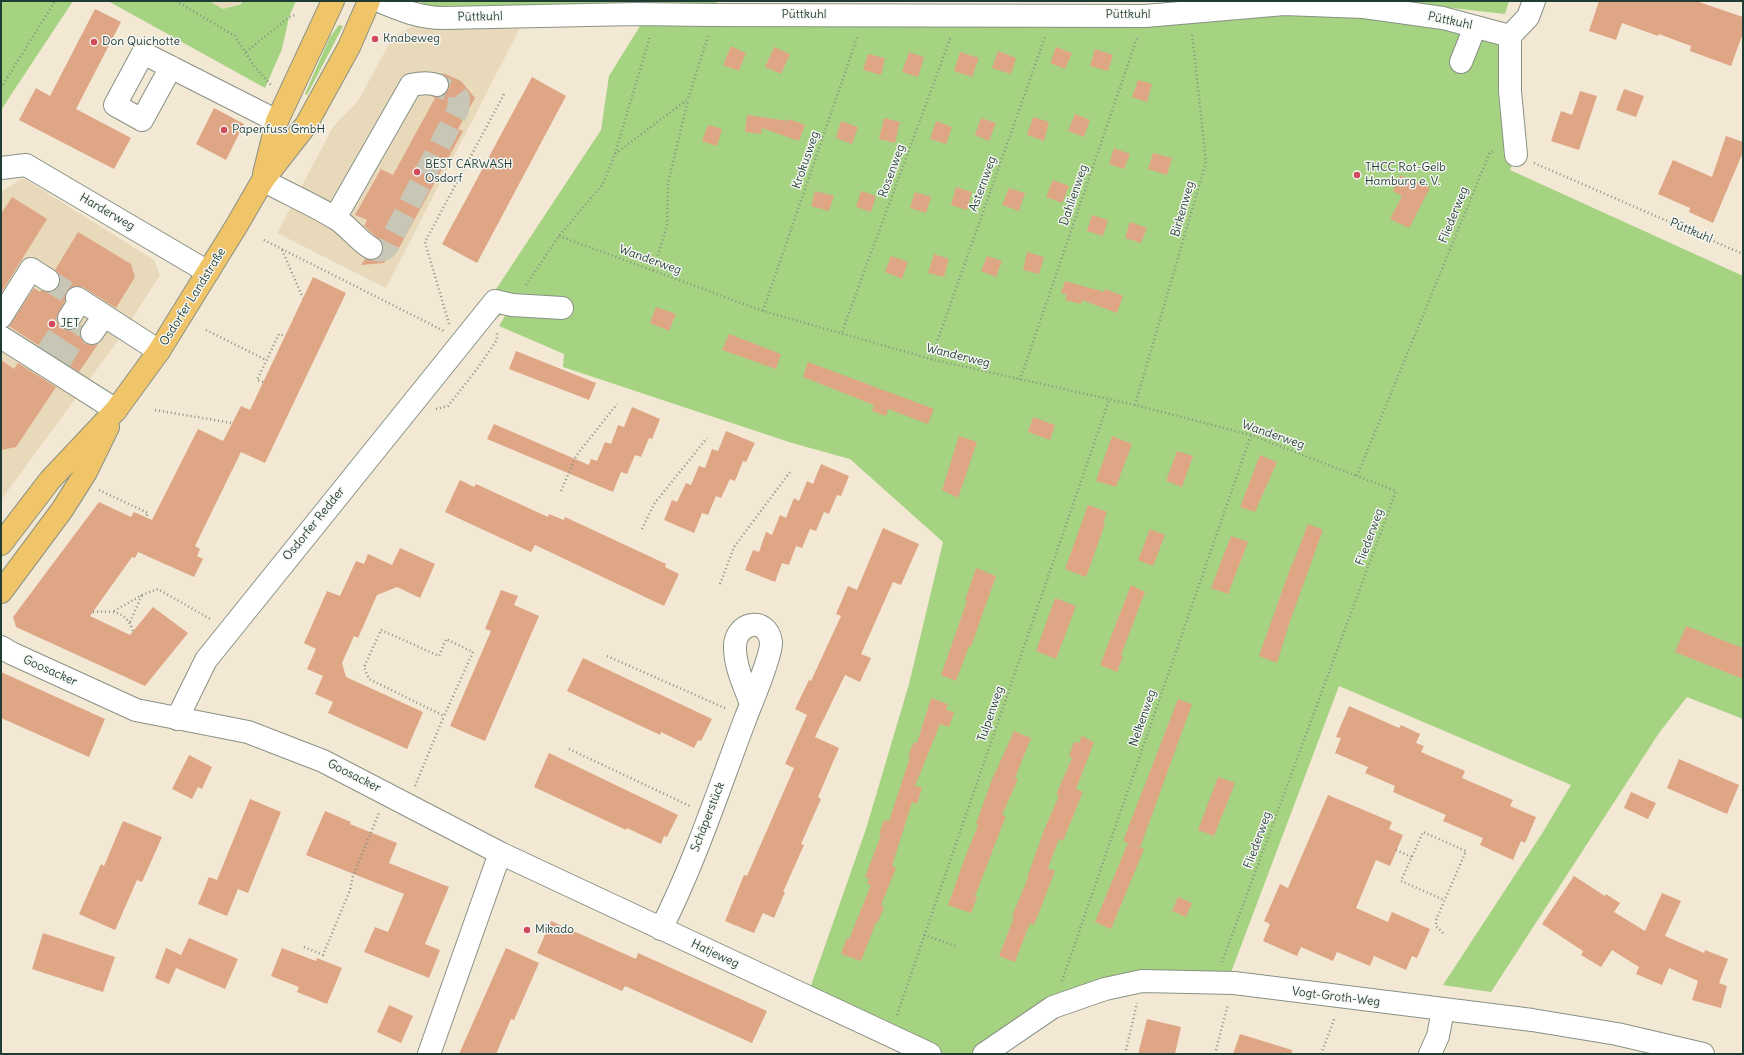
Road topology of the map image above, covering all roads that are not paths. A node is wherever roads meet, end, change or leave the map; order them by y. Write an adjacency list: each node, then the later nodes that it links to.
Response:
1 (333, 1): 10 (main road, Osdorfer Landstraße)
2 (369, 1): 13 (main road, Osdorfer Landstraße)
3 (379, 1): 5 (street, Püttkuhl)
4 (1534, 1): 6 (street)
5 (1475, 27): 6 (street, Püttkuhl); 7 (street)
6 (1510, 36): 11 (street)
7 (1461, 62)
8 (171, 67): 10 (street)
9 (437, 85): 14 (street)
10 (277, 121): 13 (main road, Osdorfer Landstraße)
11 (1516, 155)
12 (1, 168): 16 (street, Harderweg)
13 (262, 180): 14 (street); 16 (main road, Osdorfer Landstraße)
14 (328, 214): 15 (street)
15 (370, 248)
16 (208, 272): 22 (main road, Osdorfer Landstraße)
17 (48, 280): 20 (street)
18 (562, 308): 28 (street, Osdorfer Redder)
19 (85, 314): 22 (street)
20 (1, 317)
21 (1, 337): 23 (street)
22 (159, 351): 23 (main road, Osdorfer Landstraße)
23 (116, 410): 24 (main road, Osdorfer Landstraße); 25 (main road, Osdorfer Landstraße)
24 (1, 544)
25 (1, 592)
26 (1, 647): 28 (street, Goosacker)
27 (748, 711): 30 (street, Schäperstück)
28 (178, 719): 29 (street, Goosacker)
29 (500, 853): 30 (street, Hatjeweg); 33 (street)
30 (661, 929): 34 (street, Hatjeweg)
31 (1443, 1010): 32 (street, Vogt-Groth-Weg); 35 (street); 36 (street, Vogt-Groth-Weg)
32 (993, 1052)
33 (429, 1054)
34 (930, 1054)
35 (1430, 1054)
36 (1703, 1054)

